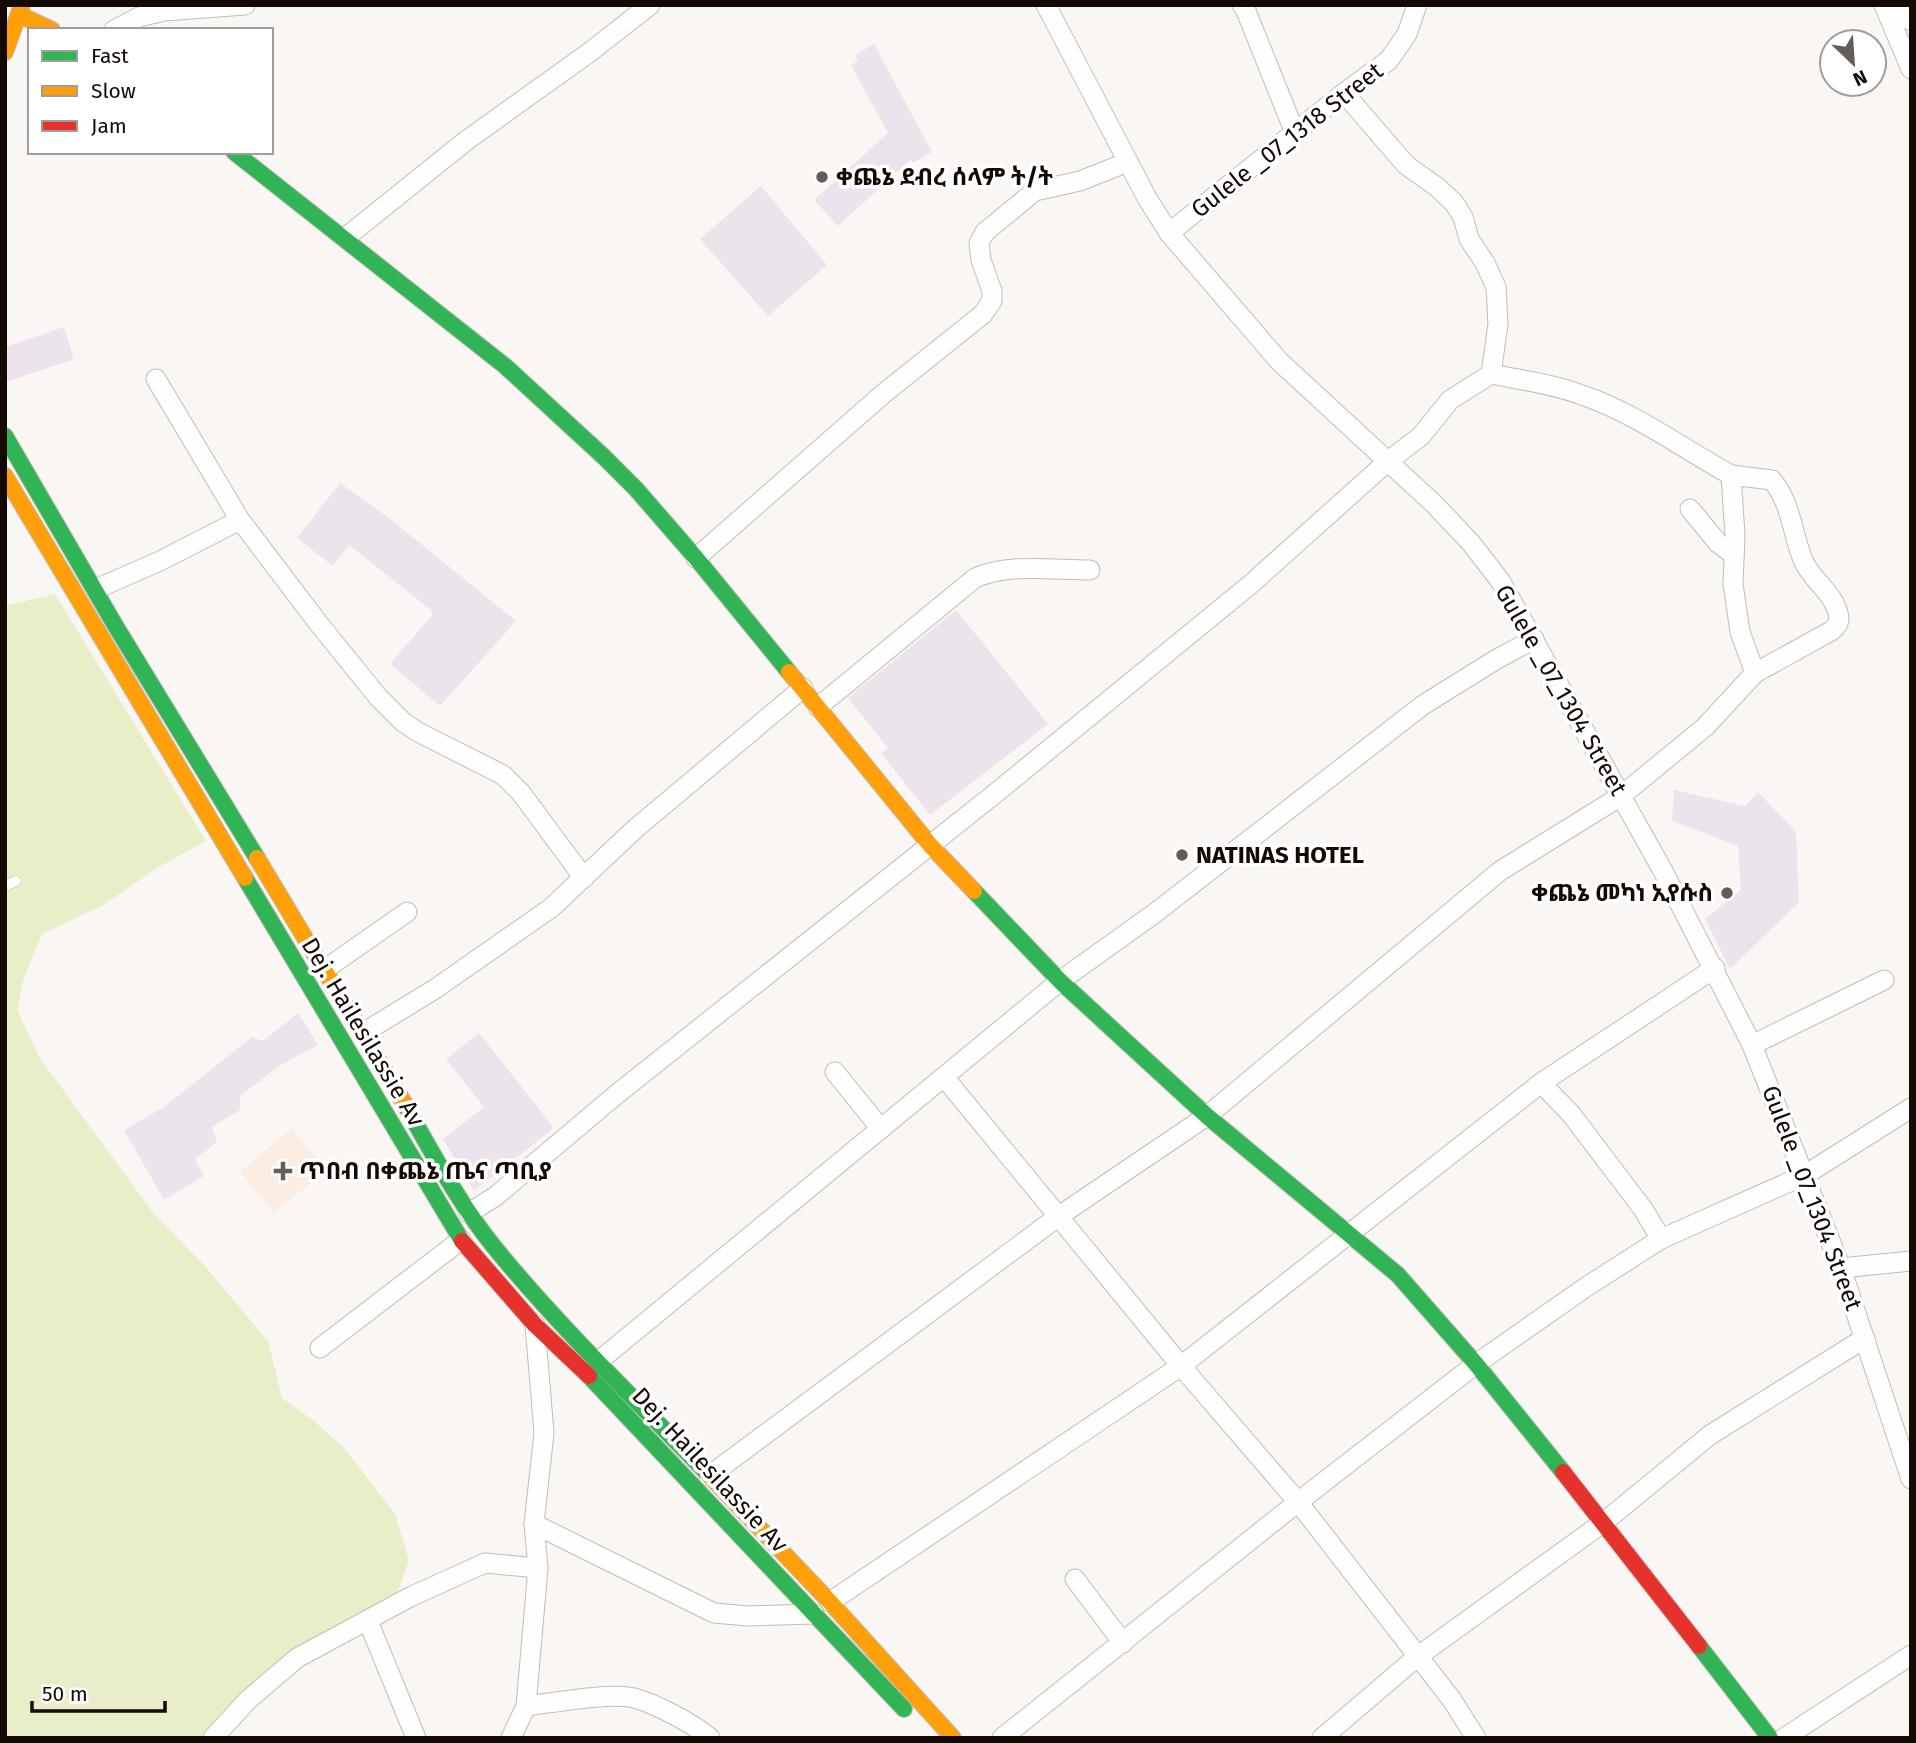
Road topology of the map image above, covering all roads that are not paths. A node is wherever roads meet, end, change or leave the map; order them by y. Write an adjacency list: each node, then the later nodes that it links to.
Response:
1 (245, 5): 11 (street)
2 (650, 5): 19 (street)
3 (1046, 5): 17 (street, Gulele _07_1304 Street)
4 (1242, 5): 15 (street)
5 (1417, 5): 14 (street, Gulele _07_1318 Street)
6 (1884, 5): 13 (street)
7 (1893, 5): 9 (street)
8 (21, 10): 10 (main road); 12 (main road)
9 (1911, 21)
10 (49, 28)
11 (118, 28)
12 (5, 52)
13 (1911, 69)
14 (1344, 93): 15 (street, Gulele _07_1318 Street); 20 (street)
15 (1295, 133): 18 (street, Gulele _07_1318 Street)
16 (237, 154): 19 (main road)
17 (1128, 162): 18 (street, Gulele _07_1304 Street); 29 (street)
18 (1169, 233): 23 (street, Gulele _07_1304 Street)
19 (345, 238): 29 (main road)
20 (1491, 374): 23 (street); 24 (street)
21 (156, 379): 27 (street)
22 (5, 436): 31 (main road)
23 (1387, 461): 32 (street, Gulele _07_1304 Street); 37 (street)
24 (1731, 475): 28 (street); 33 (street)
25 (5, 476): 59 (main road, Dej. Hailesilassie Av)
26 (1690, 509): 28 (street)
27 (240, 520): 31 (street); 38 (street)
28 (1734, 555): 33 (street)
29 (696, 558): 34 (main road)
30 (1090, 570): 35 (street)
31 (96, 589): 43 (main road)
32 (1534, 639): 36 (street, Gulele _07_1304 Street); 45 (street)
33 (1755, 673): 36 (street)
34 (803, 688): 35 (main road); 38 (street)
35 (818, 707): 37 (main road)
36 (1622, 796): 42 (street, Gulele _07_1304 Street); 52 (street)
37 (930, 845): 45 (main road); 55 (street)
38 (584, 878): 46 (street)
39 (16, 881): 40 (lane)
40 (5, 886)
41 (407, 912): 43 (street)
42 (1715, 968): 47 (street, Gulele _07_1304 Street); 50 (street)
43 (324, 970): 46 (main road)
44 (1884, 980): 47 (street)
45 (1060, 981): 49 (street); 52 (main road)
46 (363, 1033): 55 (main road)
47 (1752, 1045): 54 (street, Gulele _07_1304 Street)
48 (835, 1072): 53 (street)
49 (944, 1077): 53 (street); 56 (street)
50 (1541, 1083): 57 (street); 58 (street)
51 (1911, 1108): 54 (street)
52 (1207, 1115): 56 (street); 57 (main road)
53 (881, 1129): 65 (street)
54 (1805, 1175): 58 (street); 61 (street, Gulele _07_1304 Street)
55 (470, 1213): 65 (main road)
56 (1059, 1216): 67 (street); 68 (street)
57 (1349, 1233): 66 (main road); 67 (street)
58 (1661, 1239): 66 (street)
59 (461, 1240): 62 (main road, Dej. Hailesilassie Av); 64 (street)
60 (1911, 1261): 61 (street)
61 (1842, 1268): 63 (street, Gulele _07_1304 Street)
62 (535, 1325): 72 (street); 76 (main road, Dej. Hailesilassie Av)
63 (1865, 1338): 69 (street, Gulele _07_1304 Street); 71 (street)
64 (320, 1348)
65 (600, 1360): 68 (main road)
66 (1476, 1364): 70 (street); 71 (main road)
67 (1181, 1366): 70 (street); 75 (street)
68 (709, 1476): 75 (main road)
69 (1911, 1479)
70 (1298, 1502): 78 (street); 80 (street)
71 (1604, 1522): 80 (street); 91 (main road)
72 (534, 1524): 73 (street); 76 (street)
73 (538, 1567): 77 (street); 81 (street)
74 (1074, 1579): 78 (street)
75 (830, 1602): 87 (main road)
76 (814, 1614): 82 (main road, Dej. Hailesilassie Av)
77 (368, 1621): 83 (street); 84 (street)
78 (1124, 1643): 88 (street)
79 (1911, 1655): 92 (street)
80 (1417, 1657): 89 (street); 90 (street)
81 (526, 1706): 85 (street); 86 (street)
82 (913, 1719)
83 (213, 1738)
84 (416, 1738)
85 (511, 1738)
86 (710, 1738)
87 (953, 1738)
88 (1002, 1738)
89 (1322, 1738)
90 (1476, 1738)
91 (1770, 1738)
92 (1784, 1738)

